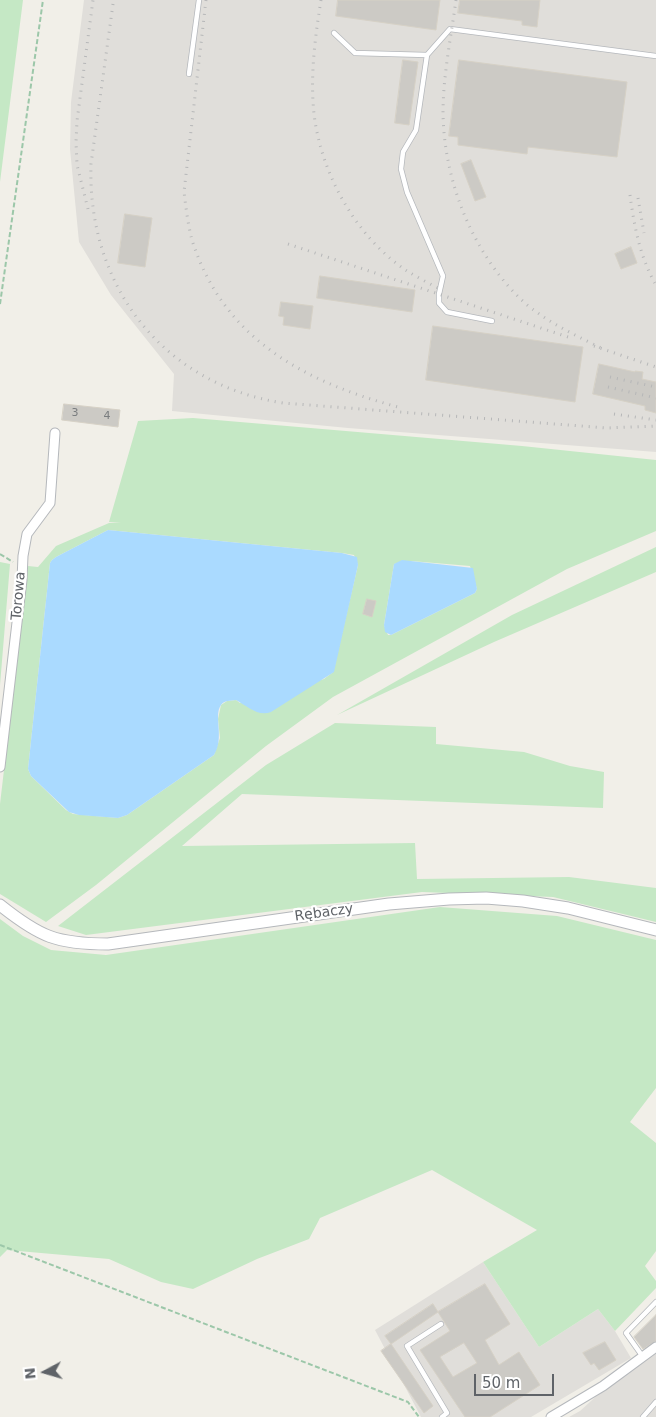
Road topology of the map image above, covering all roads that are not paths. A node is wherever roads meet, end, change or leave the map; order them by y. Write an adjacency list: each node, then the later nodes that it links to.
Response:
1 (199, 0): 5 (lane)
2 (334, 33): 3 (lane)
3 (427, 55): 4 (lane); 6 (lane)
4 (656, 56)
5 (189, 74)
6 (492, 321)
7 (55, 433): 8 (street, Torowa)
8 (0, 767)
9 (0, 905): 10 (street, Rębaczy)
10 (656, 930)
11 (656, 1302): 14 (lane)
12 (441, 1324): 16 (lane)
13 (656, 1347): 14 (street)
14 (642, 1357): 17 (street)
15 (656, 1402): 18 (lane)
16 (442, 1417)
17 (551, 1417)
18 (643, 1417)

